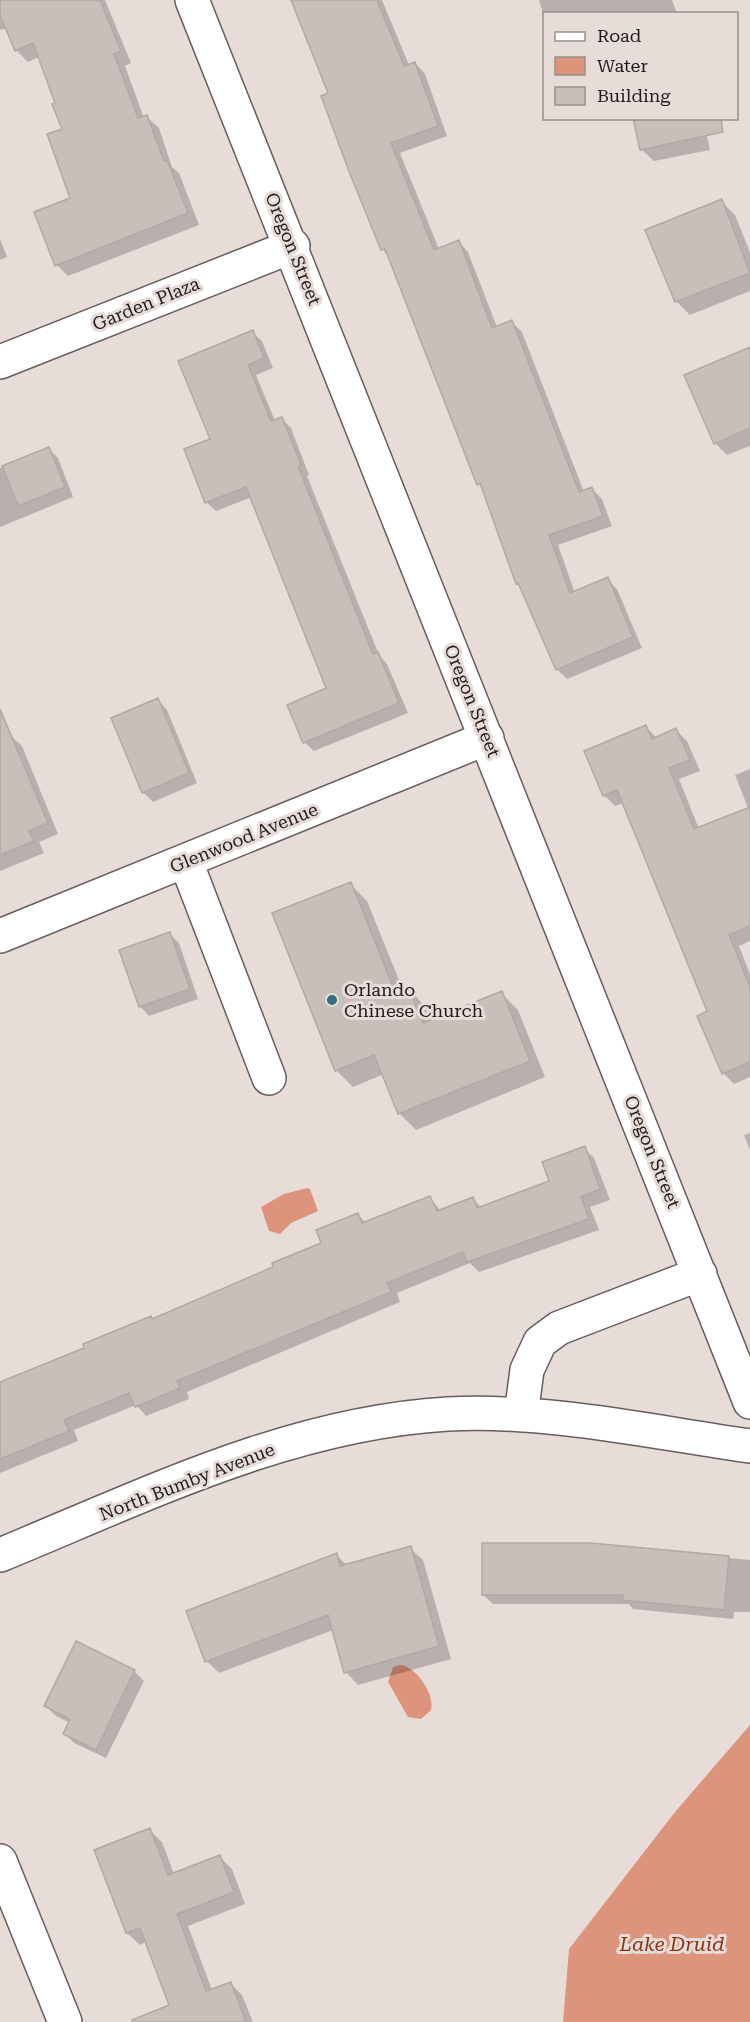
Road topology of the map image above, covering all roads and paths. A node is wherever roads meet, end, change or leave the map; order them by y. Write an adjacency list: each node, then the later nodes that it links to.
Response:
1 (192, 0): 2 (street, Oregon Street)
2 (292, 246): 3 (street, Garden Plaza); 4 (street, Oregon Street)
3 (0, 362)
4 (487, 738): 5 (street, Glenwood Avenue); 8 (street, Oregon Street)
5 (186, 862): 6 (street, Glenwood Avenue); 7 (street)
6 (0, 936)
7 (269, 1078)
8 (700, 1274): 9 (street, Oregon Street); 10 (street)
9 (750, 1402)
10 (521, 1415): 11 (street, North Bumby Avenue); 12 (street, North Bumby Avenue)
11 (750, 1446)
12 (0, 1555)
13 (0, 1861): 14 (street)
14 (65, 2022)

